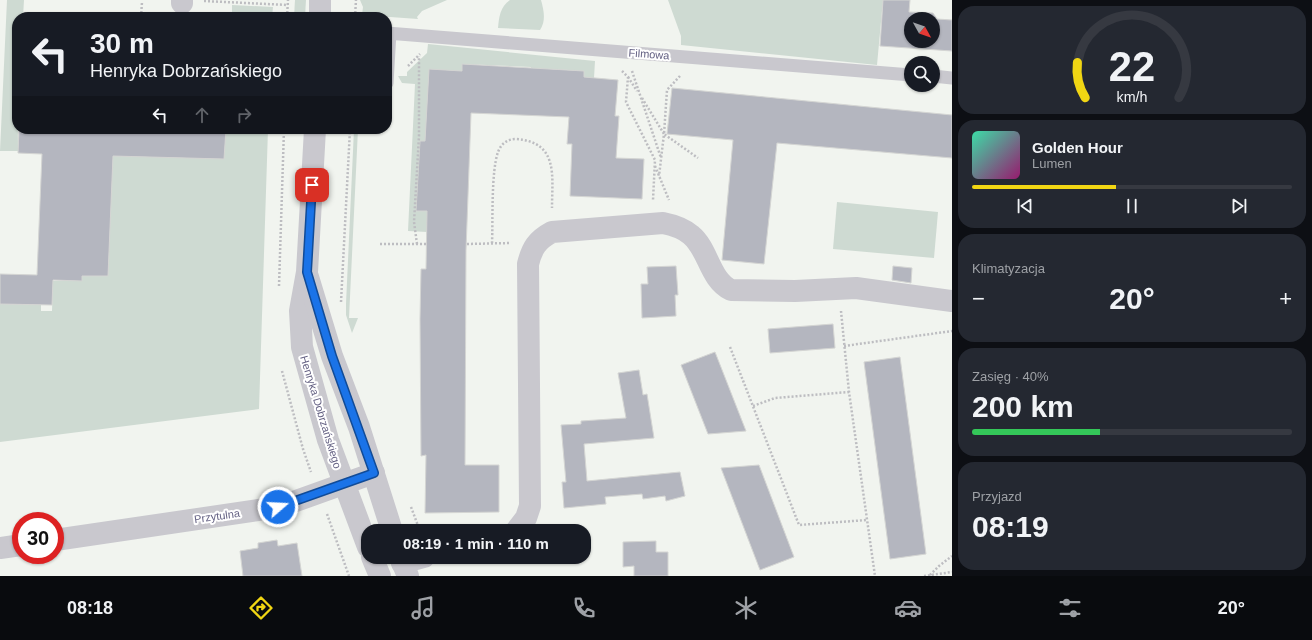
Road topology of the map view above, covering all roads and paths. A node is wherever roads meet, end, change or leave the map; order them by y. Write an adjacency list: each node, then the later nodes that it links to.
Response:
1 (288, 0): 7 (path)
2 (320, 0): 10 (street)
3 (356, 0): 11 (path)
4 (182, 1): 5 (path)
5 (208, 1): 7 (path)
6 (142, 2): 8 (path)
7 (288, 4): 9 (path)
8 (141, 12)
9 (287, 12)
10 (320, 12)
11 (355, 12)
12 (392, 33): 14 (lane, Filmowa)
13 (423, 52): 15 (path)
14 (625, 52): 18 (lane, Filmowa); 23 (path)
15 (419, 56): 17 (path); 36 (path)
16 (618, 67): 20 (path)
17 (402, 68)
18 (904, 74)
19 (681, 76): 26 (path)
20 (628, 77): 23 (path); 29 (path)
21 (940, 77): 22 (lane)
22 (952, 78)
23 (639, 93): 26 (path); 27 (path)
24 (315, 134): 39 (street, Henryka Dobrzańskiego)
25 (350, 134): 42 (path)
26 (664, 134): 27 (path); 28 (path)
27 (661, 158): 30 (path)
28 (698, 158)
29 (655, 165): 30 (path); 31 (path)
30 (659, 176): 32 (path)
31 (652, 223): 32 (street); 33 (street)
32 (679, 227): 40 (street)
33 (543, 238): 34 (path); 34 (path); 54 (street)
34 (492, 243): 38 (path)
35 (380, 244): 36 (path)
36 (418, 244): 37 (path)
37 (426, 244)
38 (467, 244)
39 (307, 272): 48 (street, Henryka Dobrzańskiego); 49 (street, Henryka Dobrzańskiego)
40 (838, 289): 41 (street); 44 (path)
41 (952, 301)
42 (341, 308)
43 (952, 331): 44 (path)
44 (844, 346): 46 (path)
45 (730, 347): 47 (path)
46 (849, 392): 47 (path); 51 (path)
47 (753, 406): 51 (path)
48 (374, 473): 49 (street, Przytulna); 52 (street, Henryka Dobrzańskiego)
49 (343, 484): 55 (street, Henryka Dobrzańskiego); 56 (street, Przytulna)
50 (409, 502): 53 (path)
51 (866, 520): 64 (path)
52 (390, 524)
53 (417, 524)
54 (521, 524)
55 (361, 529)
56 (64, 539)
57 (12, 546): 58 (street)
58 (0, 548)
59 (952, 556): 62 (path)
60 (375, 564): 63 (street)
61 (952, 572): 62 (path)
62 (930, 575): 65 (path)
63 (380, 576)
64 (875, 576)
65 (924, 576)

